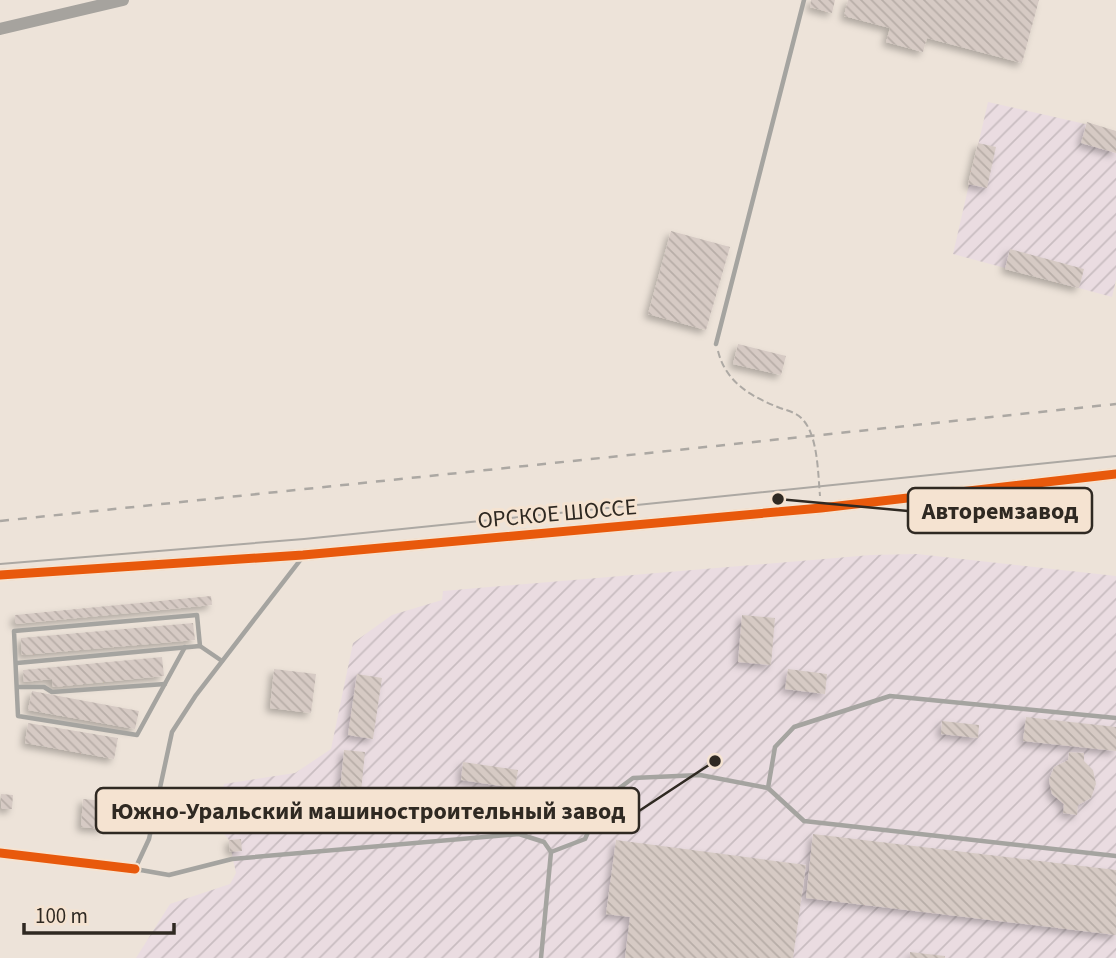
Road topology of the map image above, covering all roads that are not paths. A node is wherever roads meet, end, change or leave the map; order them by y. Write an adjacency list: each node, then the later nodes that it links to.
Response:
1 (123, 0): 3 (street)
2 (804, 0): 4 (lane)
3 (0, 29)
4 (716, 344)
5 (1116, 474): 6 (street, ОРСКОЕ ШОССЕ)
6 (303, 555): 7 (street, ОРСКОЕ ШОССЕ); 10 (lane)
7 (2, 574)
8 (200, 646): 9 (lane); 10 (lane); 11 (lane)
9 (185, 648): 11 (lane); 12 (lane)
10 (222, 661): 19 (lane)
11 (17, 663): 13 (lane)
12 (165, 684): 13 (lane); 13 (lane)
13 (18, 688)
14 (1116, 718): 15 (lane)
15 (768, 788): 16 (lane); 18 (lane)
16 (551, 852): 19 (lane); 20 (lane)
17 (0, 853): 19 (street)
18 (1116, 856)
19 (135, 869)
20 (541, 958)

